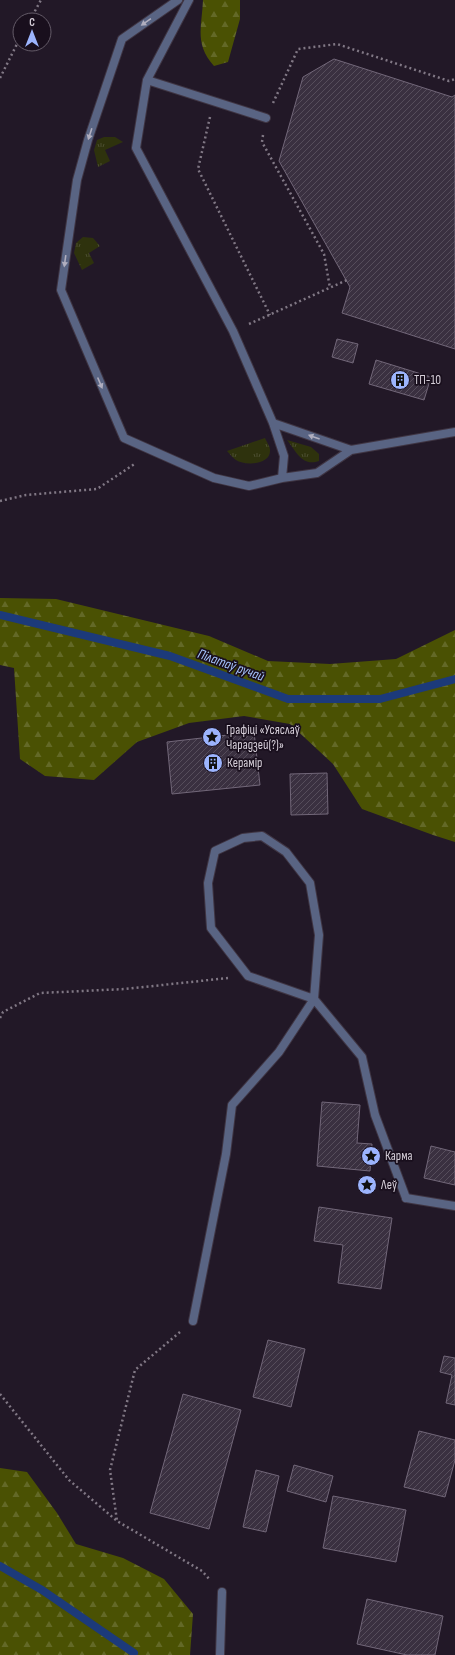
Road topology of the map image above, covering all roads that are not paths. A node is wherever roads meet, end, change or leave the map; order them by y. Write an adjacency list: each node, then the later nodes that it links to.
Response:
1 (178, 0): 8 (street, one-way to 8)
2 (189, 0): 3 (street)
3 (147, 80): 4 (street); 5 (street)
4 (266, 118)
5 (273, 423): 7 (street, one-way to 5); 8 (street)
6 (455, 432): 7 (street)
7 (351, 450): 8 (street)
8 (282, 478)
9 (314, 999): 9 (street); 10 (street); 11 (street)
10 (455, 1206)
11 (193, 1321)
12 (222, 1592): 13 (street)
13 (220, 1655)

